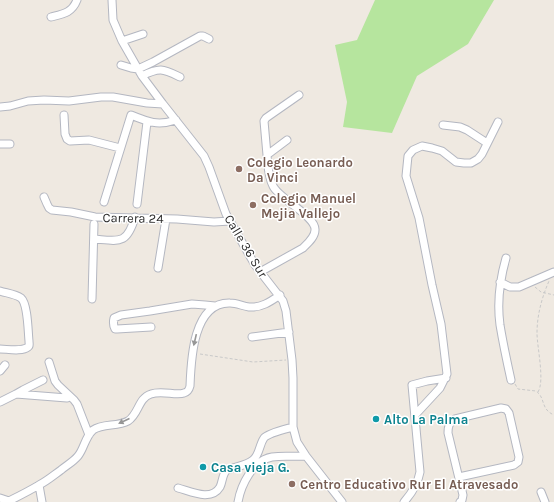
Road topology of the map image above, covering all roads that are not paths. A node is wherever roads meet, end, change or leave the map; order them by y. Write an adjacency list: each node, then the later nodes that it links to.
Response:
1 (76, 0): 3 (street)
2 (112, 0): 6 (street, Calle 36 Sur)
3 (51, 17)
4 (143, 34): 6 (street)
5 (209, 39): 8 (street)
6 (122, 41): 8 (street, Calle 36 Sur)
7 (121, 65): 8 (street)
8 (138, 69): 9 (street, Calle 36 Sur)
9 (142, 76): 10 (street); 12 (street, Calle 36 Sur)
10 (180, 77)
11 (299, 95): 24 (street)
12 (163, 104): 13 (street); 15 (street, Calle 36 Sur)
13 (0, 107)
14 (64, 115): 23 (street)
15 (176, 120): 16 (street); 30 (street, Calle 36 Sur)
16 (147, 122): 23 (street); 27 (street)
17 (498, 122): 20 (street)
18 (443, 125): 20 (street)
19 (287, 140): 24 (street)
20 (487, 143): 49 (street)
21 (0, 144): 22 (street)
22 (10, 144)
23 (120, 148): 26 (street)
24 (267, 155): 35 (street)
25 (44, 197): 28 (street, Carrera 24)
26 (104, 202)
27 (137, 204)
28 (135, 218): 29 (street, Carrera 24); 32 (street)
29 (166, 219): 30 (street, Carrera 24); 34 (street)
30 (230, 221): 35 (street, Calle 36 Sur)
31 (94, 224): 32 (street)
32 (94, 239): 40 (street)
33 (506, 258): 37 (street)
34 (158, 268)
35 (260, 272): 39 (street, Calle 36 Sur)
36 (553, 272): 37 (street)
37 (500, 282): 51 (street)
38 (0, 290): 45 (street)
39 (280, 295): 41 (street); 43 (street, Calle 36 Sur)
40 (92, 299)
41 (214, 306): 42 (street); 57 (street, one-way to 57)
42 (151, 327)
43 (289, 332): 44 (street); 56 (street, Calle 36 Sur)
44 (252, 337)
45 (0, 349)
46 (49, 362): 57 (street)
47 (5, 365): 48 (street)
48 (0, 371)
49 (446, 378): 55 (street); 55 (street)
50 (43, 380): 52 (street)
51 (511, 380)
52 (16, 394): 53 (street); 54 (street)
53 (67, 398)
54 (0, 402)
55 (415, 415): 68 (street)
56 (293, 427): 58 (street, Calle 36 Sur); 61 (street)
57 (89, 435): 60 (street)
58 (306, 456): 66 (street); 67 (street, Calle 36 Sur)
59 (459, 477): 59 (street); 69 (street)
60 (39, 485): 64 (street); 65 (street)
61 (178, 488)
62 (541, 492): 70 (street)
63 (0, 498): 64 (street)
64 (9, 501)
65 (42, 502)
66 (238, 502)
67 (342, 502)
68 (404, 502)
69 (460, 502)
70 (545, 502)

